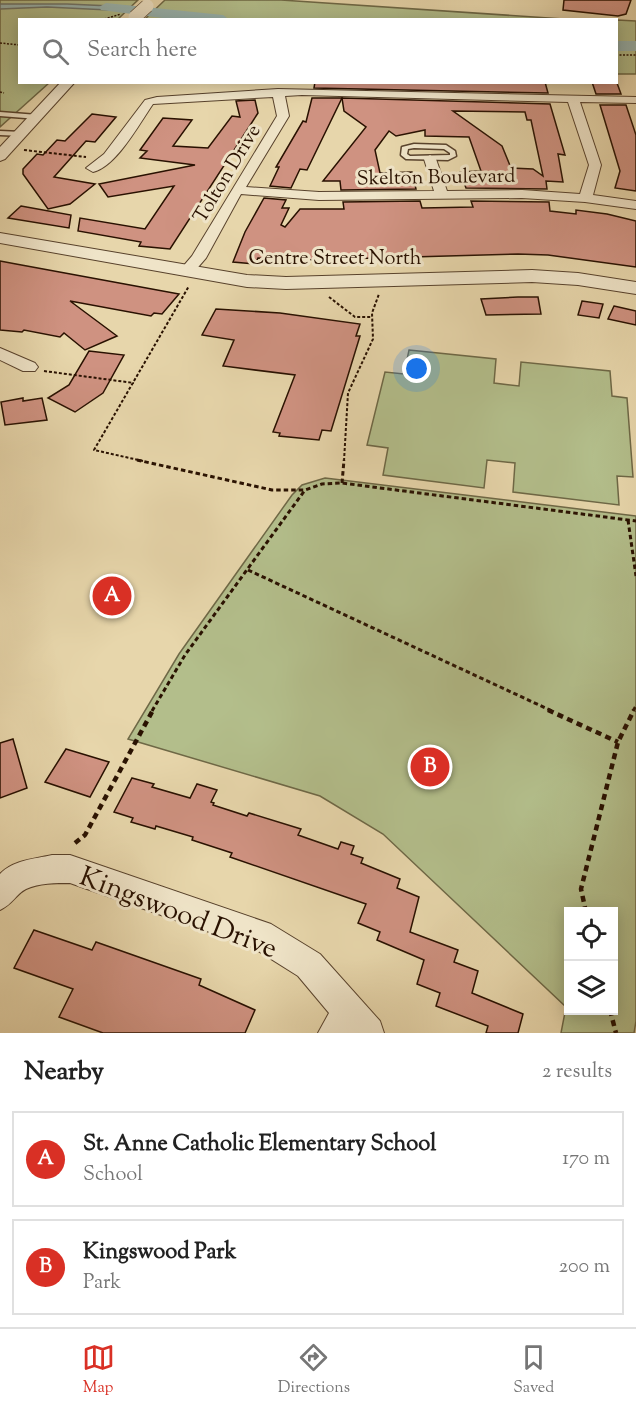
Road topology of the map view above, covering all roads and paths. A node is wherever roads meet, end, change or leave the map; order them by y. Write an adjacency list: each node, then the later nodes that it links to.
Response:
1 (150, 3): 2 (street, bridge)
2 (129, 17)
3 (0, 43): 4 (path)
4 (18, 45)
5 (636, 55): 6 (path)
6 (618, 56)
7 (67, 84): 14 (street)
8 (0, 92): 10 (path)
9 (278, 92): 11 (street); 18 (street); 21 (street, Tolton Drive)
10 (4, 93)
11 (573, 98): 12 (street); 23 (street)
12 (636, 100)
13 (0, 114): 14 (lane)
14 (38, 117): 16 (street)
15 (0, 133): 16 (lane)
16 (22, 134): 17 (street)
17 (4, 153): 18 (path)
18 (106, 159): 20 (street)
19 (430, 159): 19 (lane); 22 (street)
20 (93, 168)
21 (237, 190): 22 (street, Skelton Boulevard); 26 (street, Tolton Drive)
22 (442, 195): 23 (street, Skelton Boulevard)
23 (585, 198): 24 (street, Skelton Boulevard)
24 (636, 206)
25 (0, 238): 26 (street, Centre Street North)
26 (188, 278): 28 (street, Centre Street North); 33 (path)
27 (385, 280): 28 (street, Centre Street North); 29 (street, Centre Street North); 30 (path)
28 (323, 282): 30 (path)
29 (636, 288)
30 (372, 317): 34 (path)
31 (0, 354): 32 (street)
32 (29, 367): 33 (path)
33 (134, 383): 35 (path)
34 (342, 483): 35 (path); 36 (path)
35 (305, 490): 38 (path)
36 (628, 520): 37 (path); 39 (path)
37 (636, 521)
38 (248, 570): 41 (path); 42 (path)
39 (636, 576)
40 (636, 706): 41 (path)
41 (618, 742): 44 (path)
42 (75, 843)
43 (0, 895): 46 (street, Kingswood Drive)
44 (585, 907)
45 (611, 1015): 47 (path)
46 (350, 1026)
47 (616, 1033)

